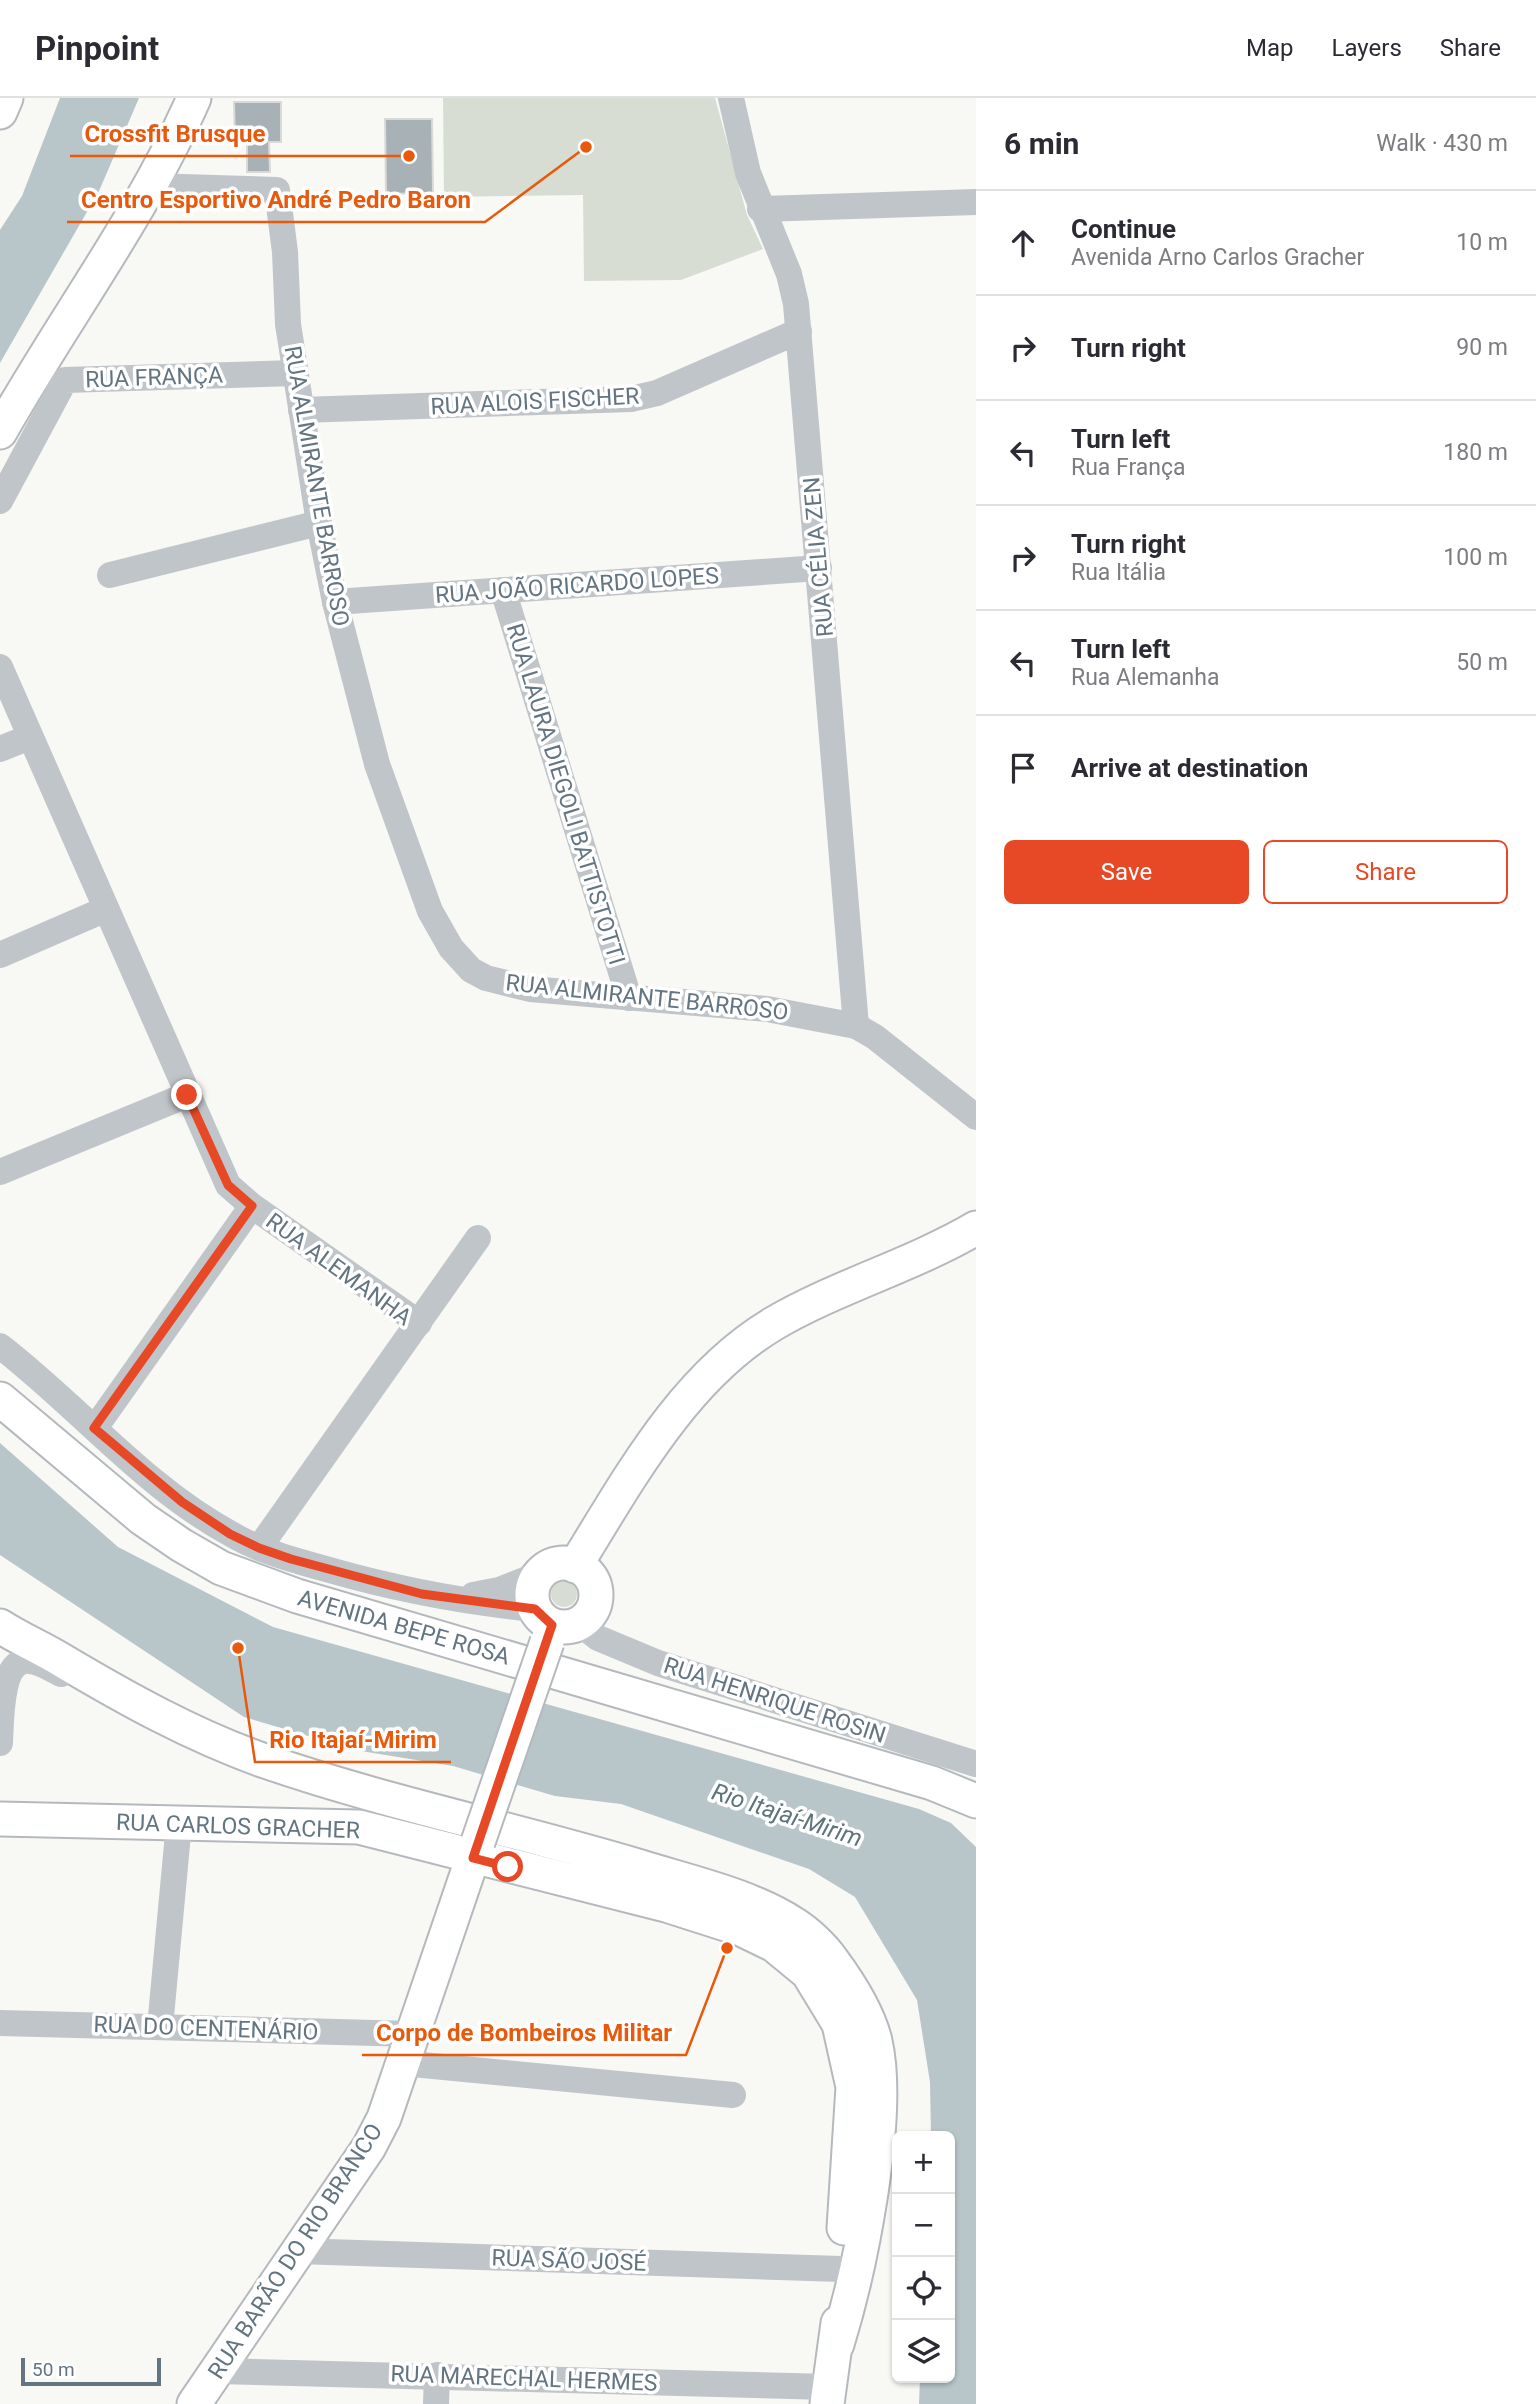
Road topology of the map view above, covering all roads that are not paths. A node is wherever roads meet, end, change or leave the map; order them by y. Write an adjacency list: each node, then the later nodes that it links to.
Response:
1 (6, 98): 4 (main road)
2 (194, 98): 5 (main road)
3 (731, 98): 7 (street, RUA CÉLIA ZEN)
4 (0, 111)
5 (150, 186): 9 (street, RUA ALMIRANTE BARROSO); 11 (main road)
6 (976, 202): 7 (street)
7 (760, 209): 8 (street, RUA CÉLIA ZEN)
8 (799, 331): 10 (street, RUA ALOIS FISCHER); 14 (street, RUA CÉLIA ZEN)
9 (296, 373): 10 (street, RUA ALMIRANTE BARROSO); 12 (street, RUA FRANÇA)
10 (301, 410): 13 (street, RUA ALMIRANTE BARROSO)
11 (0, 432)
12 (0, 501)
13 (318, 523): 15 (street); 17 (street, RUA ALMIRANTE BARROSO)
14 (819, 568): 16 (street, RUA JOÃO RICARDO LOPES); 24 (street, RUA CÉLIA ZEN)
15 (110, 575)
16 (503, 590): 17 (street, RUA JOÃO RICARDO LOPES); 23 (street, RUA LAURA DIEGOLI BATTISTOTTI)
17 (335, 602): 23 (street, RUA ALMIRANTE BARROSO)
18 (0, 667): 19 (street, RUA ALEMANHA)
19 (30, 737): 20 (street); 21 (street, RUA ALEMANHA)
20 (0, 749)
21 (106, 909): 22 (street); 25 (street, RUA ALEMANHA)
22 (0, 955)
23 (629, 998): 24 (street, RUA ALMIRANTE BARROSO)
24 (856, 1026): 26 (street, RUA ALMIRANTE BARROSO)
25 (187, 1095): 27 (street); 28 (street, RUA ALEMANHA)
26 (976, 1117)
27 (0, 1172)
28 (252, 1206): 31 (street, RUA ALEMANHA); 34 (street)
29 (976, 1228): 36 (main road)
30 (478, 1238): 31 (street)
31 (419, 1323): 35 (street, RUA ALEMANHA)
32 (0, 1346): 34 (street)
33 (0, 1399): 46 (main road, AVENIDA BEPE ROSA)
34 (94, 1428): 35 (street)
35 (259, 1548): 38 (street)
36 (575, 1566): 37 (main road); 39 (main road)
37 (540, 1574): 38 (street); 39 (main road)
38 (450, 1599): 39 (street)
39 (553, 1625): 45 (street, RUA HENRIQUE ROSIN); 49 (main road, RUA BARÃO DO RIO BRANCO, bridge)
40 (0, 1626): 42 (main road)
41 (0, 1667): 43 (street)
42 (109, 1690): 43 (street); 56 (main road)
43 (2, 1701): 44 (street)
44 (0, 1743)
45 (976, 1764)
46 (976, 1801)
47 (0, 1819): 48 (main road, RUA CARLOS GRACHER)
48 (179, 1823): 49 (main road, RUA CARLOS GRACHER); 51 (street)
49 (475, 1850): 52 (main road, RUA BARÃO DO RIO BRANCO); 55 (main road, RUA CARLOS GRACHER)
50 (0, 2023): 51 (street, RUA DO CENTENÁRIO)
51 (160, 2027): 52 (street, RUA DO CENTENÁRIO)
52 (407, 2048): 53 (street, RUA DO CENTENÁRIO); 54 (main road, RUA BARÃO DO RIO BRANCO)
53 (733, 2095)
54 (297, 2251): 55 (street, RUA SÃO JOSÉ); 57 (main road, RUA BARÃO DO RIO BRANCO)
55 (841, 2269): 56 (main road, RUA CARLOS GRACHER)
56 (837, 2344): 59 (main road)
57 (218, 2371): 58 (street, RUA MARECHAL HERMES); 60 (main road, RUA BARÃO DO RIO BRANCO)
58 (437, 2375): 59 (street, RUA MARECHAL HERMES); 61 (street)
59 (829, 2395)
60 (194, 2404)
61 (436, 2404)

